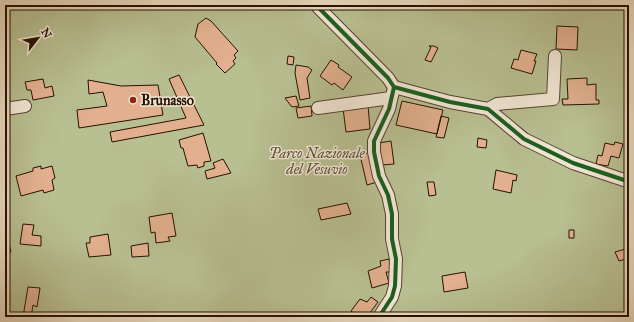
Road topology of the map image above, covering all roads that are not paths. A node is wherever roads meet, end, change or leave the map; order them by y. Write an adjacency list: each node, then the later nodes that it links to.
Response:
1 (316, 5): 3 (street)
2 (555, 56): 7 (street)
3 (393, 92): 5 (street); 7 (street); 9 (street)
4 (25, 106): 6 (street)
5 (318, 108)
6 (5, 109)
7 (488, 109): 8 (street)
8 (629, 181)
9 (379, 317)

